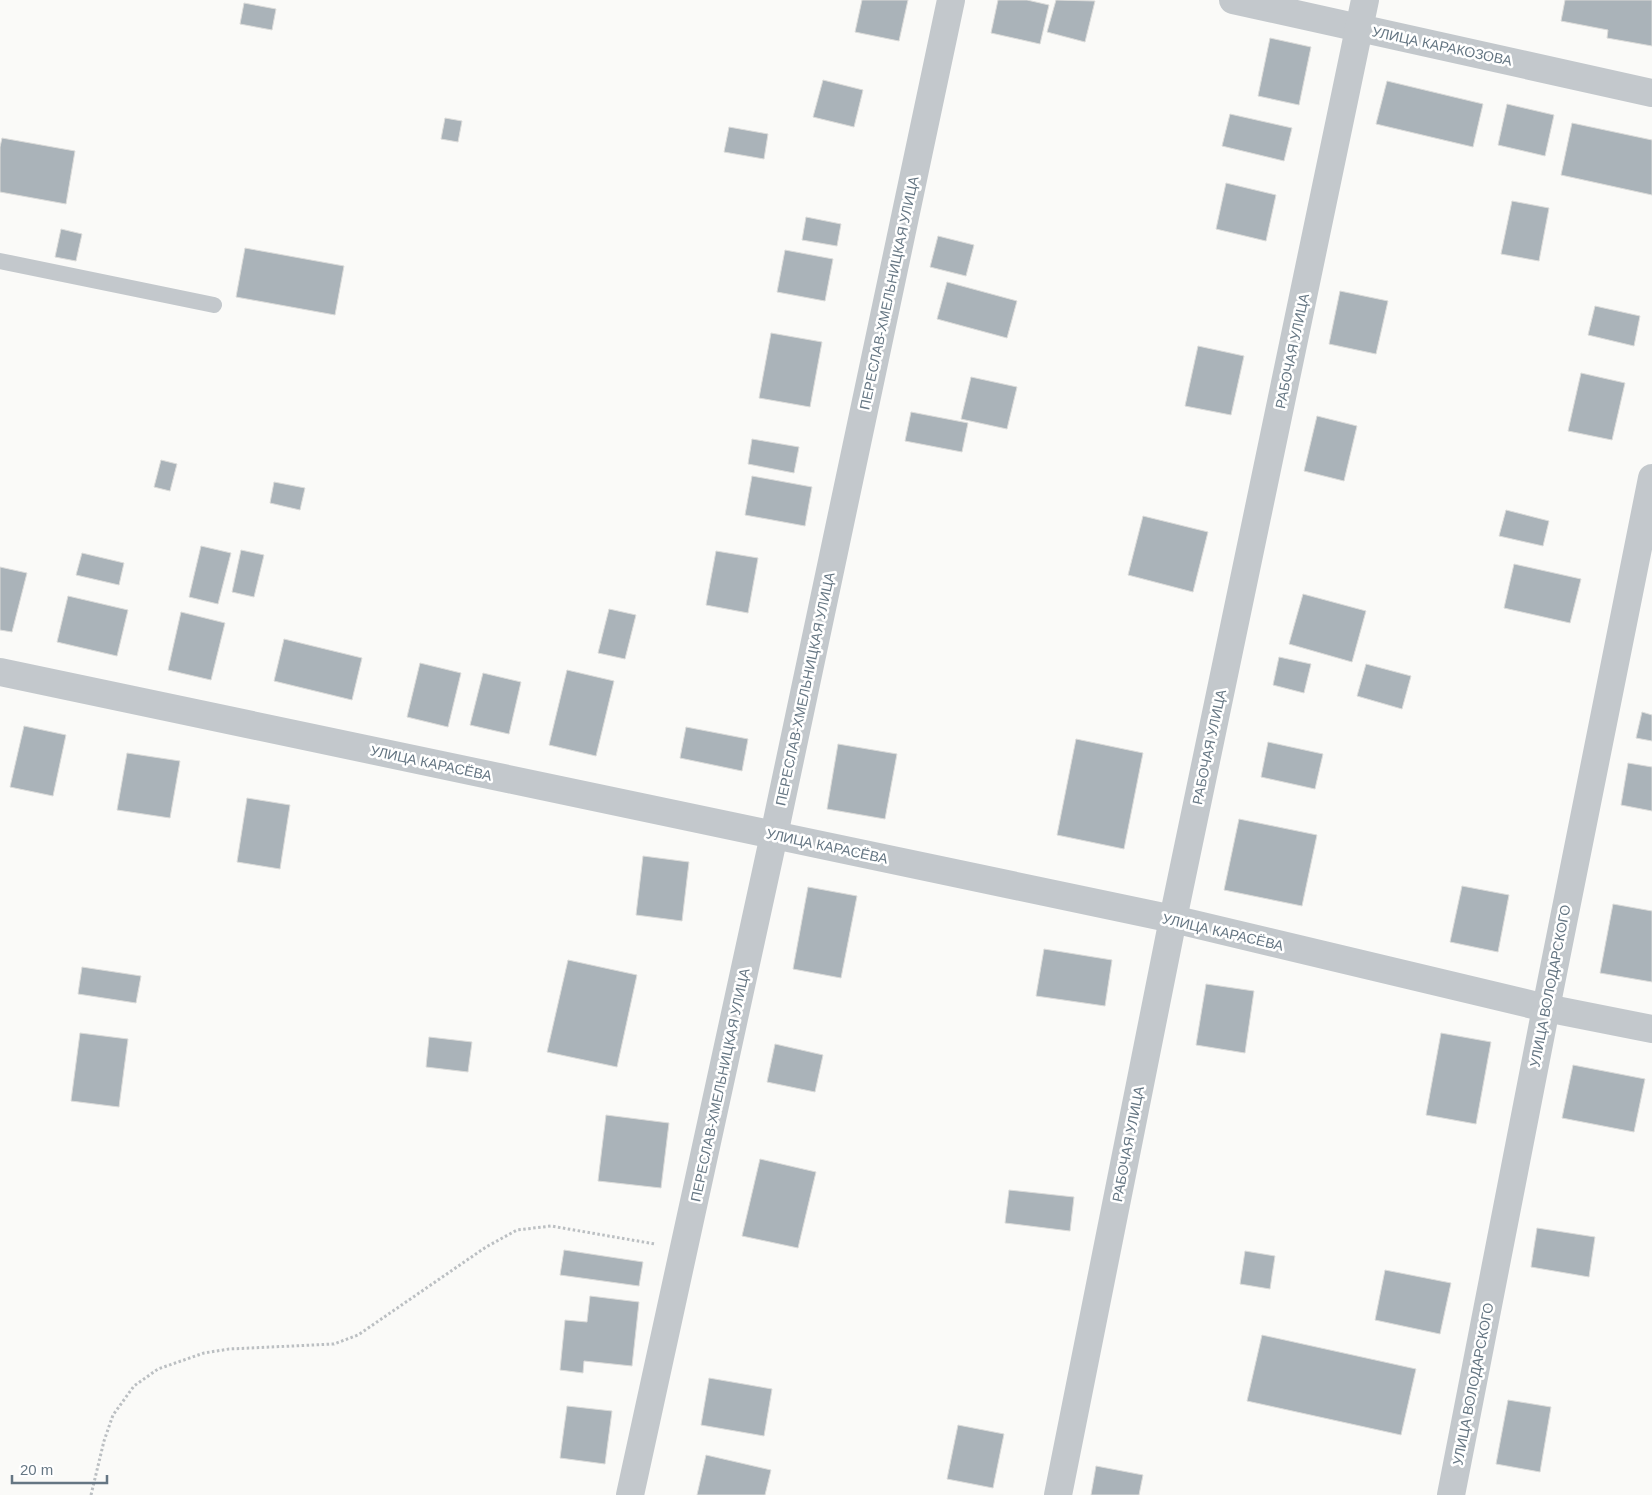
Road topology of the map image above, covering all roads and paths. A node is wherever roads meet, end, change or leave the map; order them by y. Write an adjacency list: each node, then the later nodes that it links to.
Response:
1 (951, 0): 10 (street, ПЕРЕСЛАВ-ХМЕЛЬНИЦКАЯ УЛИЦА)
2 (1233, 0): 4 (street, УЛИЦА КАРАКОЗОВА)
3 (1365, 0): 4 (street, РАБОЧАЯ УЛИЦА)
4 (1360, 28): 5 (street, УЛИЦА КАРАКОЗОВА); 11 (street, РАБОЧАЯ УЛИЦА)
5 (1652, 92)
6 (0, 261): 7 (lane)
7 (214, 305)
8 (1652, 478): 12 (street, УЛИЦА ВОЛОДАРСКОГО)
9 (0, 672): 10 (street, УЛИЦА КАРАСЁВА)
10 (774, 835): 11 (street, УЛИЦА КАРАСЁВА); 14 (street, ПЕРЕСЛАВ-ХМЕЛЬНИЦКАЯ УЛИЦА)
11 (1172, 920): 12 (street, УЛИЦА КАРАСЁВА); 17 (street, РАБОЧАЯ УЛИЦА)
12 (1546, 1008): 13 (street, УЛИЦА КАРАСЁВА); 18 (street, УЛИЦА ВОЛОДАРСКОГО)
13 (1652, 1029)
14 (685, 1249): 15 (path); 16 (street, ПЕРЕСЛАВ-ХМЕЛЬНИЦКАЯ УЛИЦА)
15 (91, 1495)
16 (630, 1495)
17 (1058, 1495)
18 (1451, 1495)

